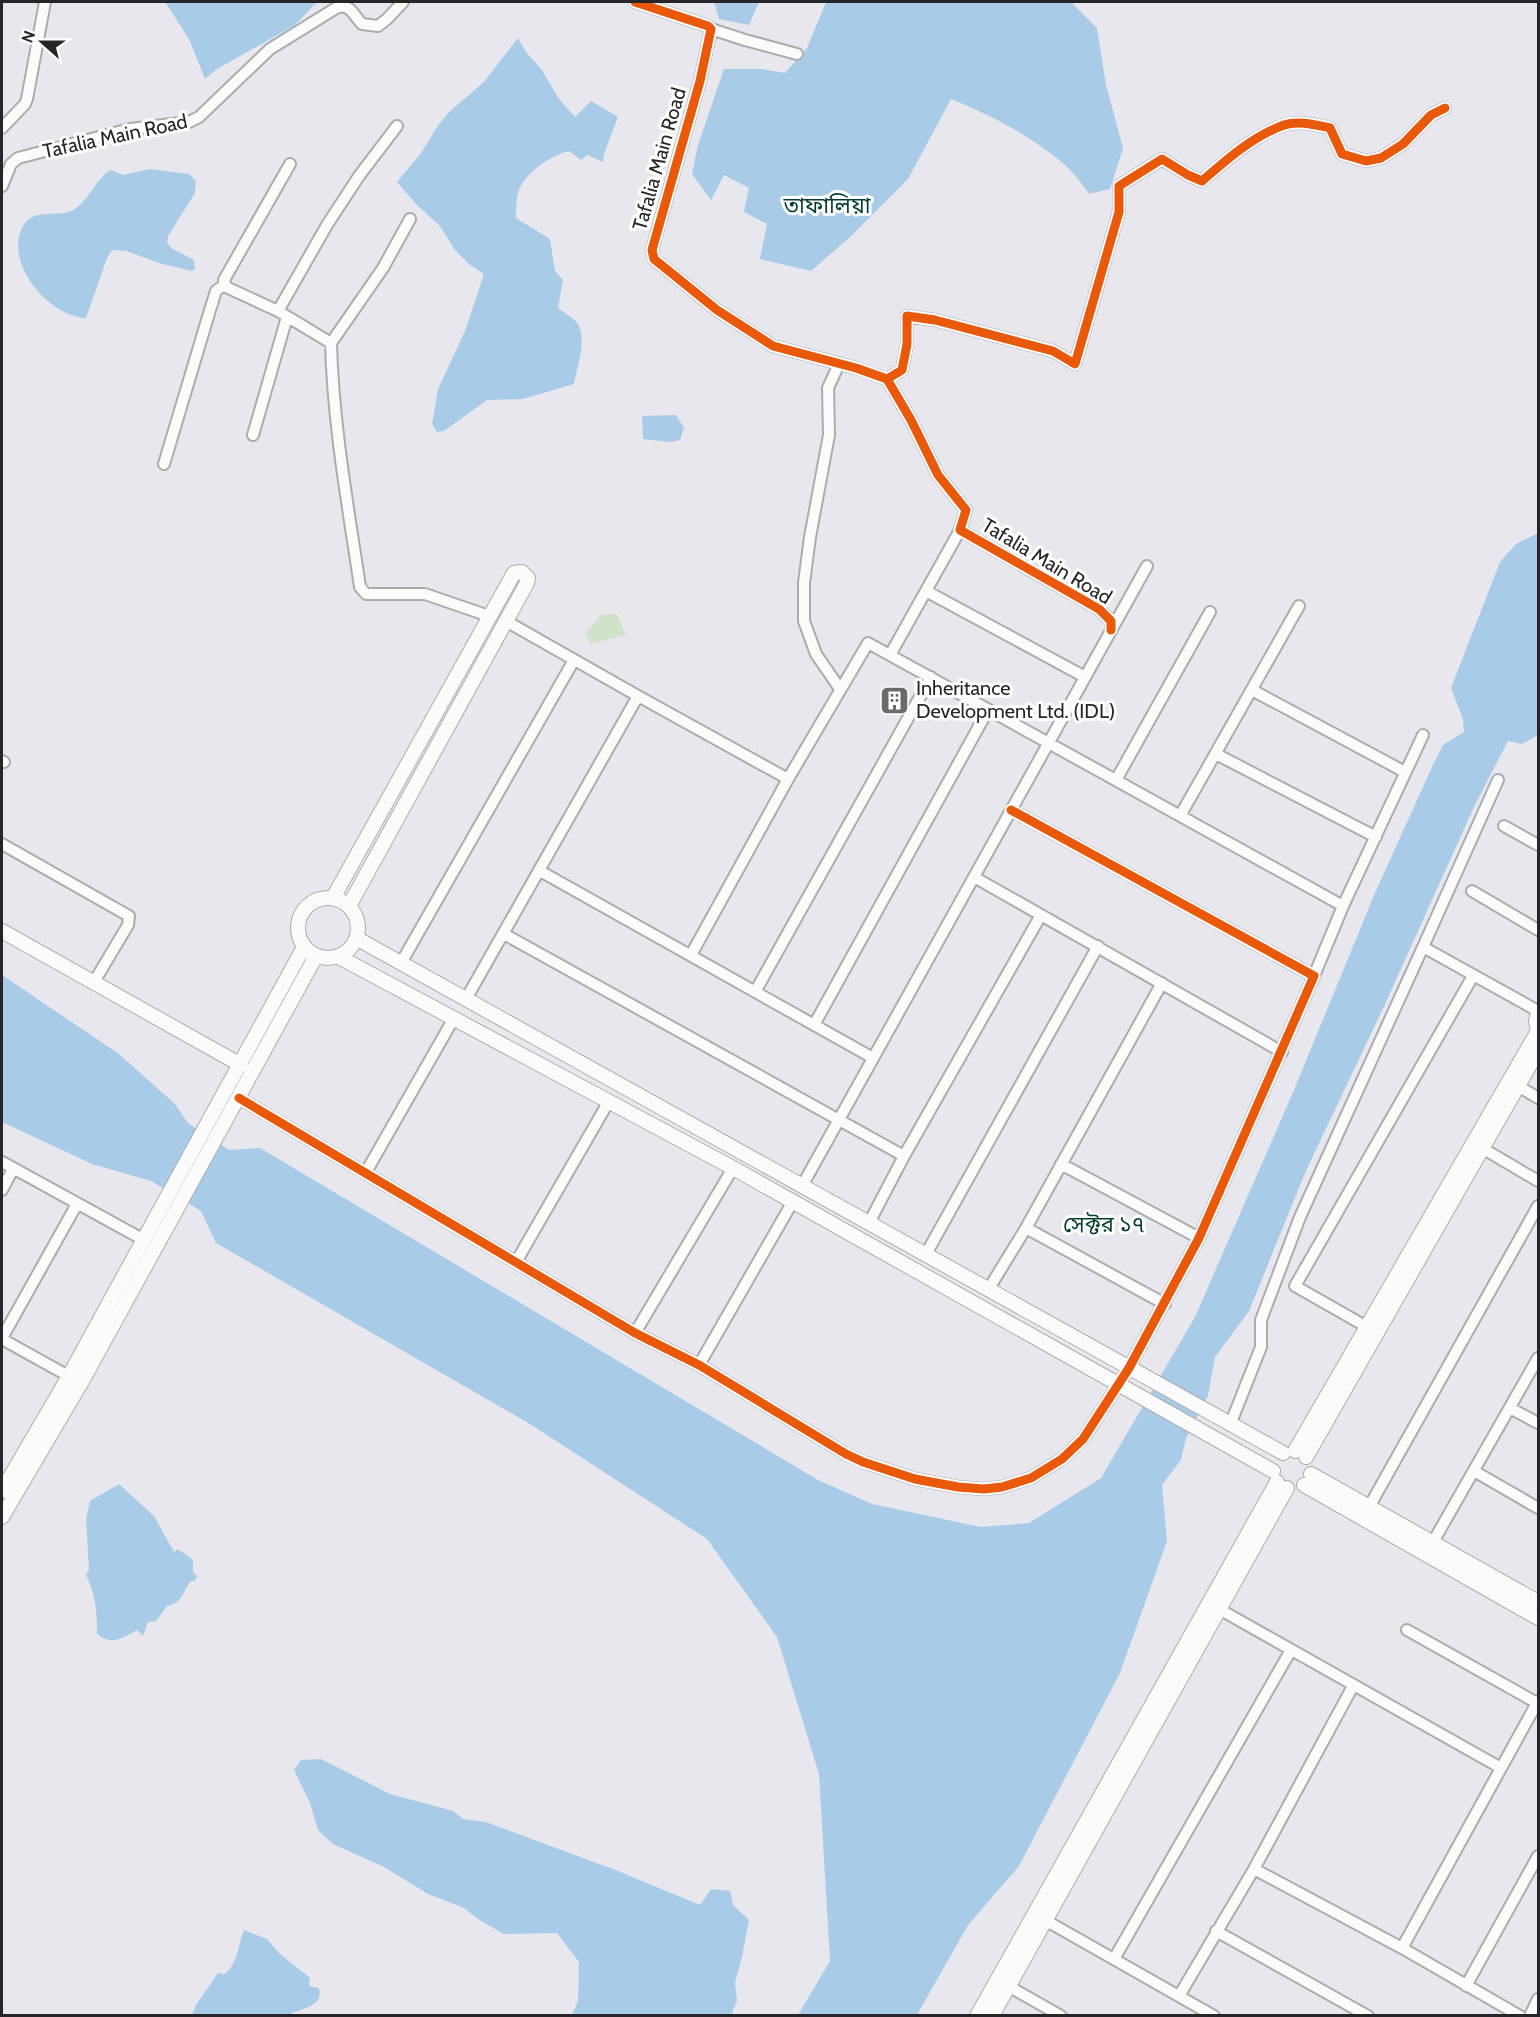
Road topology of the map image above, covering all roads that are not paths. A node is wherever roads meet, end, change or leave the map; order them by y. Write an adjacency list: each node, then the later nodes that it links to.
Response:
1 (45, 2): 8 (street)
2 (403, 2): 10 (street, Tafalia Main Road)
3 (636, 2): 4 (street)
4 (711, 29): 5 (street); 15 (street, Tafalia Main Road)
5 (797, 54)
6 (1444, 108): 16 (street)
7 (397, 126): 13 (street)
8 (2, 128)
9 (290, 164): 12 (street)
10 (2, 186)
11 (410, 219): 14 (street)
12 (224, 285): 13 (street); 18 (street)
13 (283, 314): 14 (street); 17 (street)
14 (331, 343): 24 (street)
15 (839, 364): 16 (street, Tafalia Main Road); 31 (street)
16 (887, 380): 19 (street, Tafalia Main Road)
17 (253, 435)
18 (164, 464)
19 (960, 530): 21 (street); 26 (street, Tafalia Main Road)
20 (1147, 566): 26 (street)
21 (926, 591): 27 (street); 30 (street)
22 (1299, 606): 32 (street)
23 (1210, 612): 40 (street)
24 (489, 616): 25 (street); 51 (street)
25 (506, 621): 28 (street); 52 (street)
26 (1111, 630): 30 (street)
27 (890, 655): 29 (street); 31 (street)
28 (574, 660): 33 (street); 65 (street)
29 (932, 677): 34 (street); 70 (street)
30 (1085, 677): 36 (street)
31 (840, 689): 39 (street)
32 (1252, 690): 37 (street); 38 (street)
33 (638, 696): 39 (street); 48 (street)
34 (988, 710): 36 (street); 74 (street)
35 (1423, 735): 38 (street)
36 (1048, 744): 40 (street); 42 (street)
37 (1216, 754): 43 (street); 45 (street)
38 (1406, 772): 45 (street)
39 (788, 779): 62 (street)
40 (1116, 780): 43 (street)
41 (1498, 780): 61 (street)
42 (1011, 810): 49 (street); 66 (street)
43 (1180, 816): 53 (street)
44 (1504, 826): 47 (street)
45 (1376, 837): 53 (street)
46 (2, 844): 68 (street)
47 (1539, 845)
48 (540, 870): 57 (street); 62 (street)
49 (974, 876): 54 (street); 78 (street)
50 (1472, 891): 56 (street)
51 (333, 898): 52 (street); 60 (street)
52 (349, 906): 58 (street)
53 (1343, 906): 66 (street)
54 (1041, 915): 59 (street); 87 (street)
55 (2, 930): 68 (street)
56 (1539, 930)
57 (504, 934): 71 (street); 85 (street)
58 (356, 938): 64 (street); 65 (street)
59 (1098, 946): 69 (street); 103 (street)
60 (304, 947): 63 (street); 79 (street)
61 (1423, 947): 67 (street); 118 (street)
62 (691, 955): 70 (street)
63 (316, 956): 64 (street); 81 (street)
64 (339, 957): 73 (street)
65 (401, 963): 71 (street)
66 (1314, 976): 77 (street)
67 (1473, 976): 72 (street); 107 (street)
68 (94, 982): 79 (street)
69 (1162, 983): 77 (street); 89 (street)
70 (755, 992): 74 (street)
71 (466, 999): 94 (street)
72 (1539, 1012): 75 (street)
73 (454, 1018): 83 (street); 92 (street)
74 (814, 1025): 78 (street)
75 (1539, 1030): 107 (street)
76 (1539, 1051): 80 (street)
77 (1282, 1052): 101 (street)
78 (873, 1058): 85 (street)
79 (241, 1065): 84 (street)
80 (1518, 1086): 82 (street); 86 (street)
81 (238, 1098): 84 (street); 92 (street)
82 (1539, 1098)
83 (609, 1101): 91 (street); 104 (street)
84 (225, 1108): 102 (street); 108 (street)
85 (838, 1121): 87 (street); 94 (street)
86 (1482, 1148): 93 (street); 119 (street)
87 (904, 1156): 99 (street)
88 (2, 1162): 90 (street)
89 (1061, 1164): 100 (street); 101 (street)
90 (13, 1168): 95 (street); 97 (street)
91 (733, 1168): 96 (street); 109 (street)
92 (366, 1172): 104 (street)
93 (1539, 1181)
94 (802, 1186): 99 (street)
95 (2, 1190)
96 (792, 1203): 112 (street); 115 (street)
97 (78, 1204): 102 (street); 110 (street)
98 (1539, 1206): 124 (street)
99 (869, 1224): 103 (street)
100 (1026, 1228): 105 (street); 106 (street)
101 (1198, 1239): 106 (street)
102 (144, 1240): 108 (street)
103 (926, 1254): 105 (street)
104 (516, 1262): 109 (street)
105 (988, 1290): 113 (street)
106 (1165, 1304): 113 (street)
107 (1367, 1327): 119 (street)
108 (101, 1333): 114 (street)
109 (635, 1333): 112 (street)
110 (2, 1338): 114 (street)
111 (1539, 1358): 116 (street)
112 (699, 1365): 115 (street)
113 (1131, 1370): 115 (street); 118 (street)
114 (75, 1380): 123 (street); 126 (street)
115 (1122, 1385): 121 (street)
116 (1510, 1408): 117 (street); 120 (street)
117 (1539, 1423)
118 (1230, 1425): 119 (street)
119 (1295, 1454): 121 (street); 122 (street)
120 (1474, 1471): 125 (street); 127 (street)
121 (1279, 1480): 122 (street); 129 (street); 146 (street)
122 (1307, 1480): 124 (street); 130 (street)
123 (2, 1491)
124 (1369, 1507): 127 (street)
125 (1539, 1508)
126 (2, 1517)
127 (1433, 1542): 128 (street)
128 (1539, 1602)
129 (1219, 1609): 132 (street); 138 (street)
130 (1539, 1618)
131 (1407, 1630): 134 (street)
132 (1291, 1650): 133 (street); 141 (street)
133 (1353, 1686): 135 (street); 137 (street)
134 (1538, 1702): 135 (street)
135 (1501, 1768): 140 (street)
136 (1539, 1856): 143 (street)
137 (1254, 1869): 139 (street); 140 (street)
138 (1045, 1920): 141 (street); 142 (street)
139 (1216, 1931): 144 (street); 150 (street)
140 (1402, 1948): 143 (street)
141 (1114, 1959): 144 (street)
142 (1008, 1986): 147 (street); 148 (street)
143 (1466, 1986): 151 (street)
144 (1179, 1996): 149 (street)
145 (1539, 1999): 152 (street)
146 (977, 2016)
147 (992, 2016)
148 (1061, 2016)
149 (1214, 2016)
150 (1368, 2016)
151 (1520, 2016)
152 (1530, 2016)

